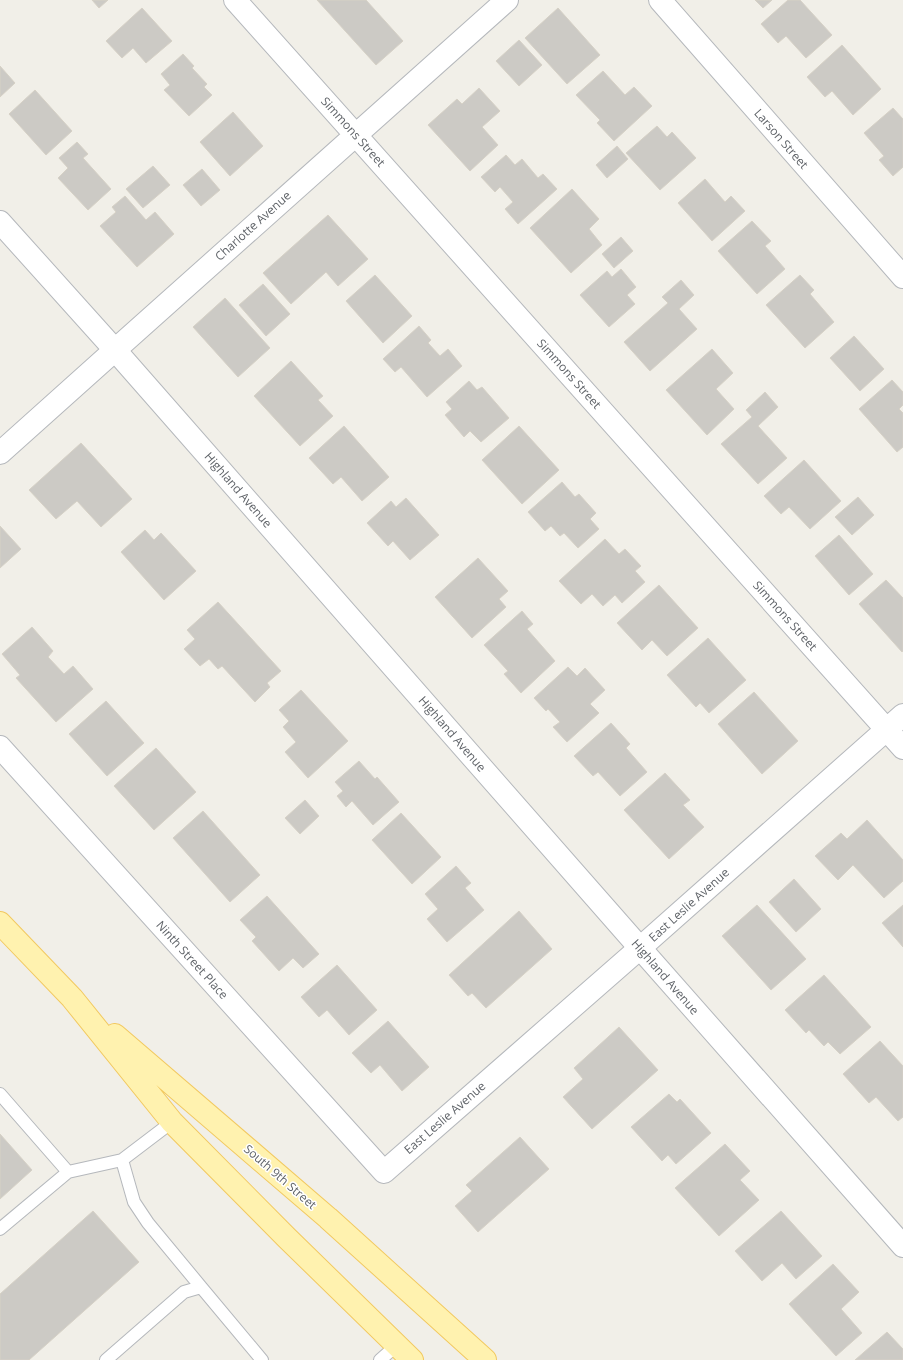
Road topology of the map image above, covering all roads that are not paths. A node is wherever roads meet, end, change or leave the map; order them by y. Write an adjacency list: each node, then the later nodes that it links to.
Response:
1 (235, 0): 4 (street, Simmons Street)
2 (506, 0): 4 (street, Charlotte Avenue)
3 (660, 0): 6 (street, Larson Street)
4 (356, 134): 7 (street, Charlotte Avenue); 10 (street, Simmons Street)
5 (0, 222): 7 (street, Highland Avenue)
6 (903, 277)
7 (115, 350): 8 (street, Charlotte Avenue); 14 (street, Highland Avenue)
8 (0, 453)
9 (903, 715): 10 (street, East Leslie Avenue)
10 (886, 730): 12 (street, Simmons Street); 14 (street, East Leslie Avenue)
11 (0, 747): 20 (street, Ninth Street Place)
12 (903, 748)
13 (1, 926): 15 (main road, South 9th Street)
14 (640, 948): 20 (street, East Leslie Avenue); 22 (street, Highland Avenue)
15 (72, 998): 17 (main road, South 9th Street); 28 (main road, South 9th Street)
16 (0, 1094): 19 (lane)
17 (172, 1122): 18 (lane); 24 (main road, South 9th Street)
18 (122, 1160): 19 (lane); 23 (lane)
19 (68, 1172): 21 (lane)
20 (384, 1172)
21 (0, 1229)
22 (903, 1246)
23 (201, 1287): 25 (lane); 26 (lane)
24 (405, 1353): 27 (lane)
25 (106, 1360)
26 (262, 1360)
27 (380, 1360)
28 (485, 1360)

